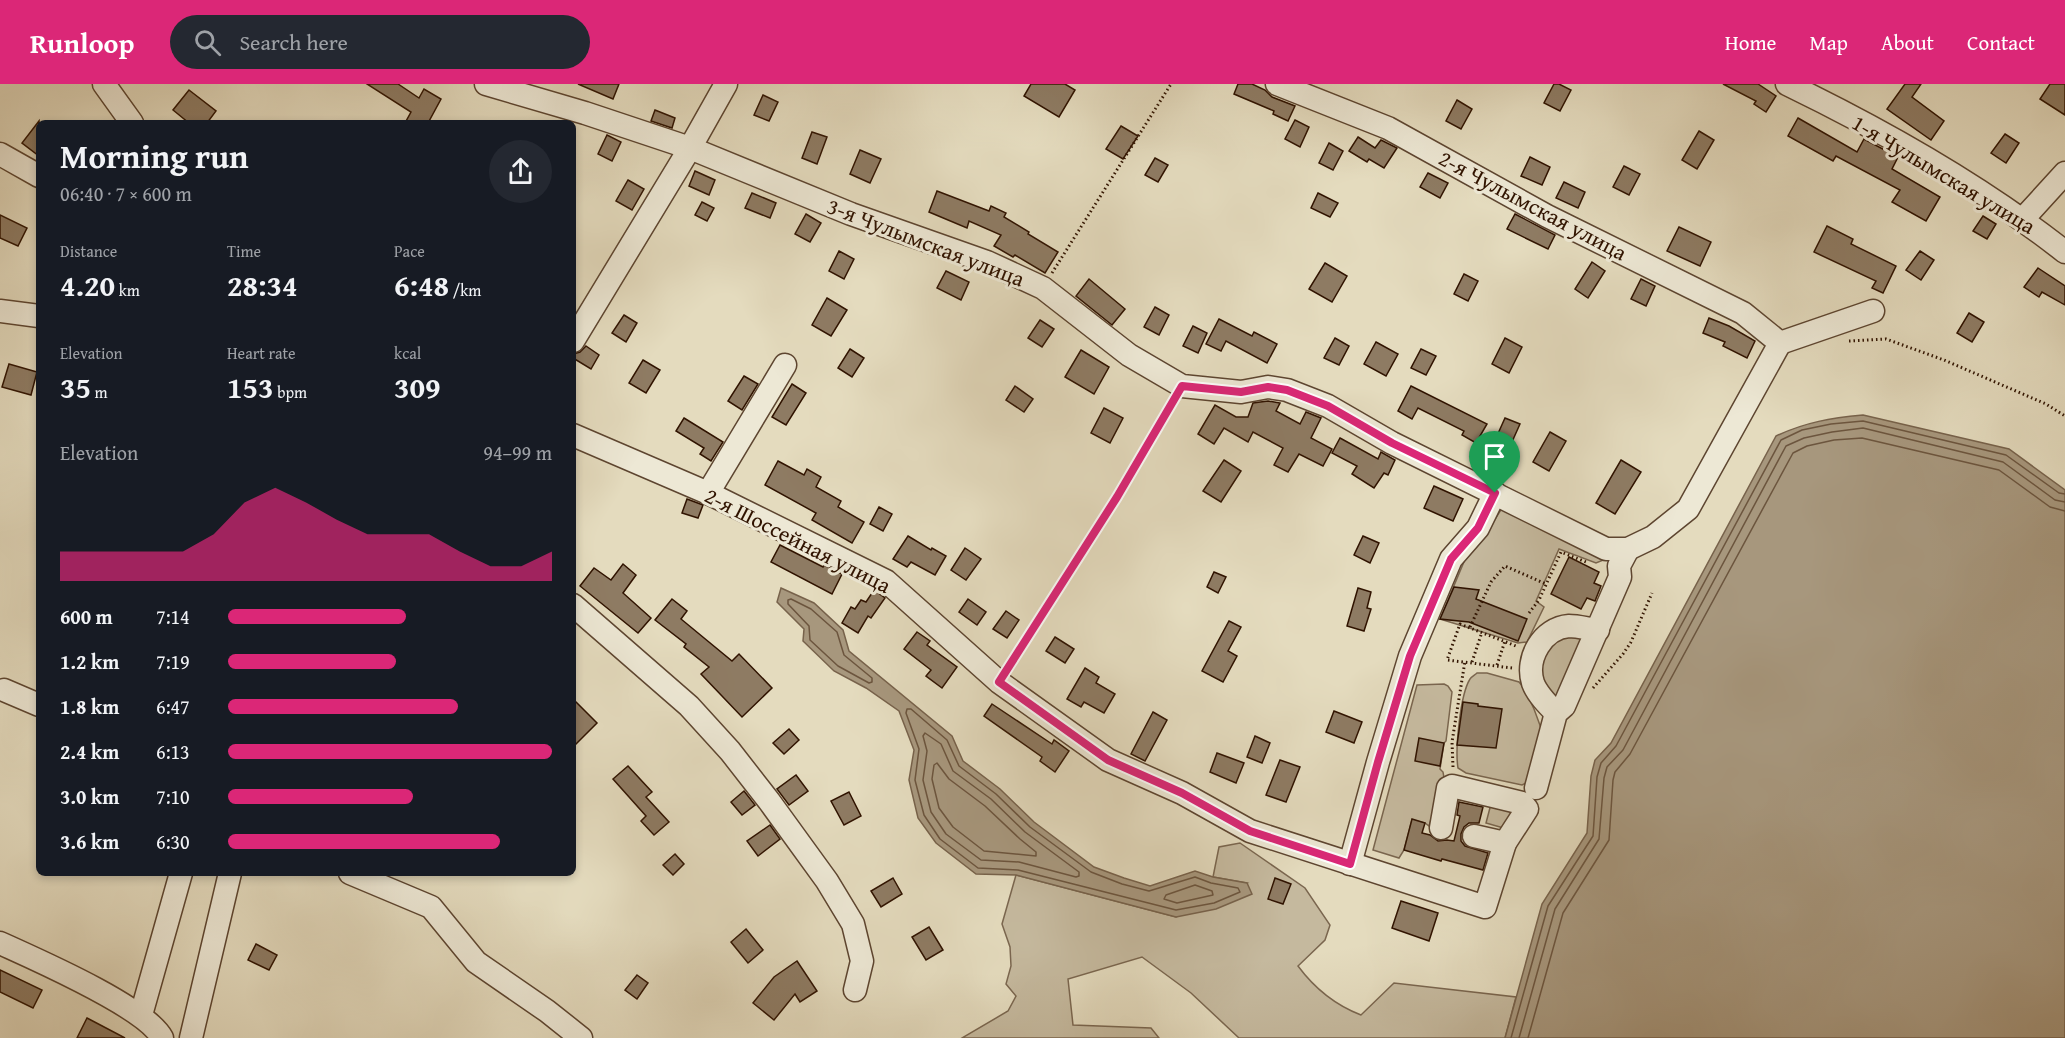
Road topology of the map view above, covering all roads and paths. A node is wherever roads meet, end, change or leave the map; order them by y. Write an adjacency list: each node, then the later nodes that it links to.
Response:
1 (104, 84): 7 (street)
2 (486, 84): 8 (street, 3-я Чулымская улица)
3 (726, 84): 8 (street)
4 (1172, 84): 14 (path)
5 (1277, 84): 20 (street, 2-я Чулымская улица)
6 (1787, 84): 12 (street, 1-я Чулымская улица)
7 (130, 120)
8 (690, 148): 14 (street, 3-я Чулымская улица); 18 (street)
9 (0, 154): 11 (street)
10 (2065, 172): 12 (street)
11 (36, 174)
12 (2023, 219): 13 (street, 1-я Чулымская улица)
13 (2065, 252)
14 (1043, 288): 22 (street, 3-я Чулымская улица)
15 (0, 311): 17 (street)
16 (1873, 311): 20 (street)
17 (36, 316)
18 (576, 336)
19 (1840, 341): 23 (path)
20 (1780, 343): 27 (street)
21 (785, 365): 25 (street)
22 (1182, 386): 26 (street, 3-я Чулымская улица); 41 (path)
23 (2065, 416)
24 (576, 436): 25 (street, 2-я Шоссейная улица)
25 (708, 493): 41 (street, 2-я Шоссейная улица)
26 (1495, 493): 27 (street, 3-я Чулымская улица); 51 (street)
27 (1628, 549): 34 (street)
28 (1591, 564): 29 (path)
29 (1546, 584): 32 (path); 33 (path)
30 (1652, 593): 43 (path)
31 (576, 608): 56 (street)
32 (1529, 613)
33 (1470, 627): 35 (path); 37 (path)
34 (1598, 630): 39 (street); 45 (street)
35 (1482, 632): 36 (path); 38 (path)
36 (1505, 641): 39 (path); 40 (path)
37 (1465, 662): 38 (path); 46 (path)
38 (1472, 662): 40 (path)
39 (1533, 662): 40 (path); 45 (street)
40 (1497, 665)
41 (999, 682): 51 (street, 2-я Шоссейная улица)
42 (4, 690): 44 (street)
43 (1592, 690)
44 (36, 704)
45 (1556, 713): 47 (street)
46 (1453, 769)
47 (1536, 788)
48 (1441, 828): 50 (street)
49 (1474, 836): 50 (street)
50 (1505, 843): 51 (street, 2-я Шоссейная улица)
51 (1350, 864)
52 (180, 876): 57 (street)
53 (229, 876): 59 (street)
54 (357, 876): 60 (street)
55 (0, 943): 57 (street)
56 (855, 990)
57 (141, 1015): 58 (street)
58 (162, 1038)
59 (191, 1038)
60 (581, 1038)

